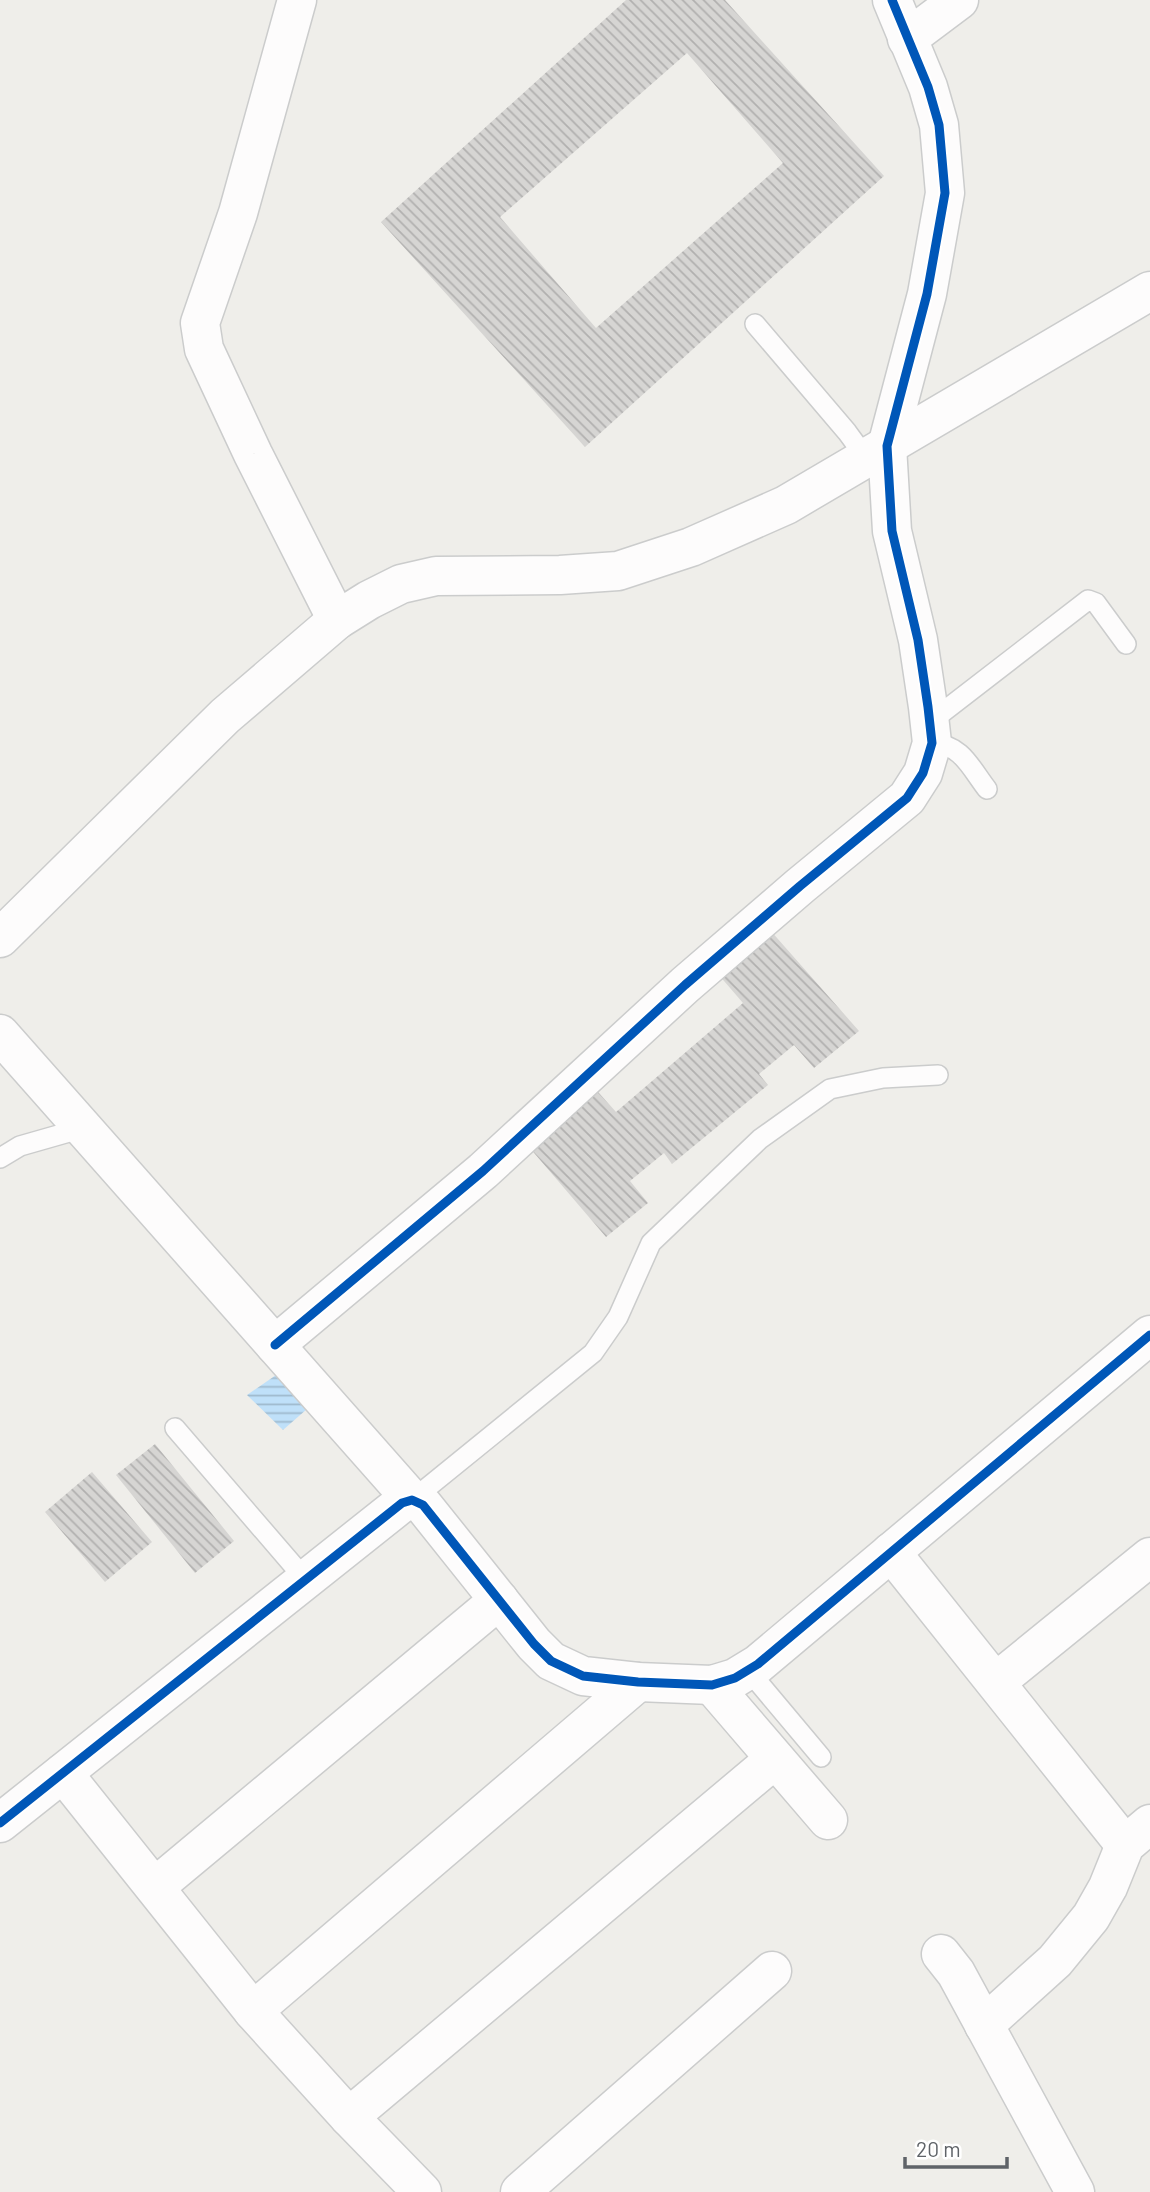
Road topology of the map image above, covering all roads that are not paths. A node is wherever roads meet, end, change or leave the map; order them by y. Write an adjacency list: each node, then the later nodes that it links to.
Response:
1 (298, 0): 8 (street)
2 (892, 0): 4 (street)
3 (959, 0): 4 (street)
4 (907, 39): 7 (street)
5 (1150, 291): 7 (street)
6 (755, 324): 7 (lane)
7 (876, 452): 8 (street); 10 (street)
8 (337, 620): 12 (street)
9 (1126, 644): 10 (lane)
10 (931, 732): 11 (lane); 18 (street)
11 (987, 789)
12 (0, 938)
13 (0, 1034): 15 (street)
14 (938, 1076): 20 (lane)
15 (83, 1128): 16 (lane); 18 (street)
16 (0, 1158)
17 (1150, 1335): 21 (street)
18 (275, 1345): 20 (street)
19 (175, 1428): 23 (lane)
20 (412, 1500): 23 (street); 24 (street)
21 (891, 1552): 25 (street); 27 (street)
22 (1150, 1557): 27 (street)
23 (306, 1579): 31 (street)
24 (499, 1600): 26 (street); 35 (street)
25 (748, 1670): 28 (street); 29 (lane)
26 (638, 1682): 28 (street); 38 (street)
27 (996, 1682): 34 (street)
28 (712, 1685): 30 (street)
29 (821, 1757)
30 (775, 1759): 32 (street); 40 (street)
31 (63, 1773): 33 (street); 35 (street)
32 (828, 1820)
33 (0, 1823)
34 (1138, 1834): 39 (street)
35 (155, 1887): 38 (street)
36 (941, 1954): 39 (street)
37 (772, 1971): 42 (street)
38 (253, 2011): 40 (street)
39 (984, 2025): 43 (street)
40 (349, 2116): 41 (street)
41 (405, 2187)
42 (520, 2192)
43 (1074, 2192)

